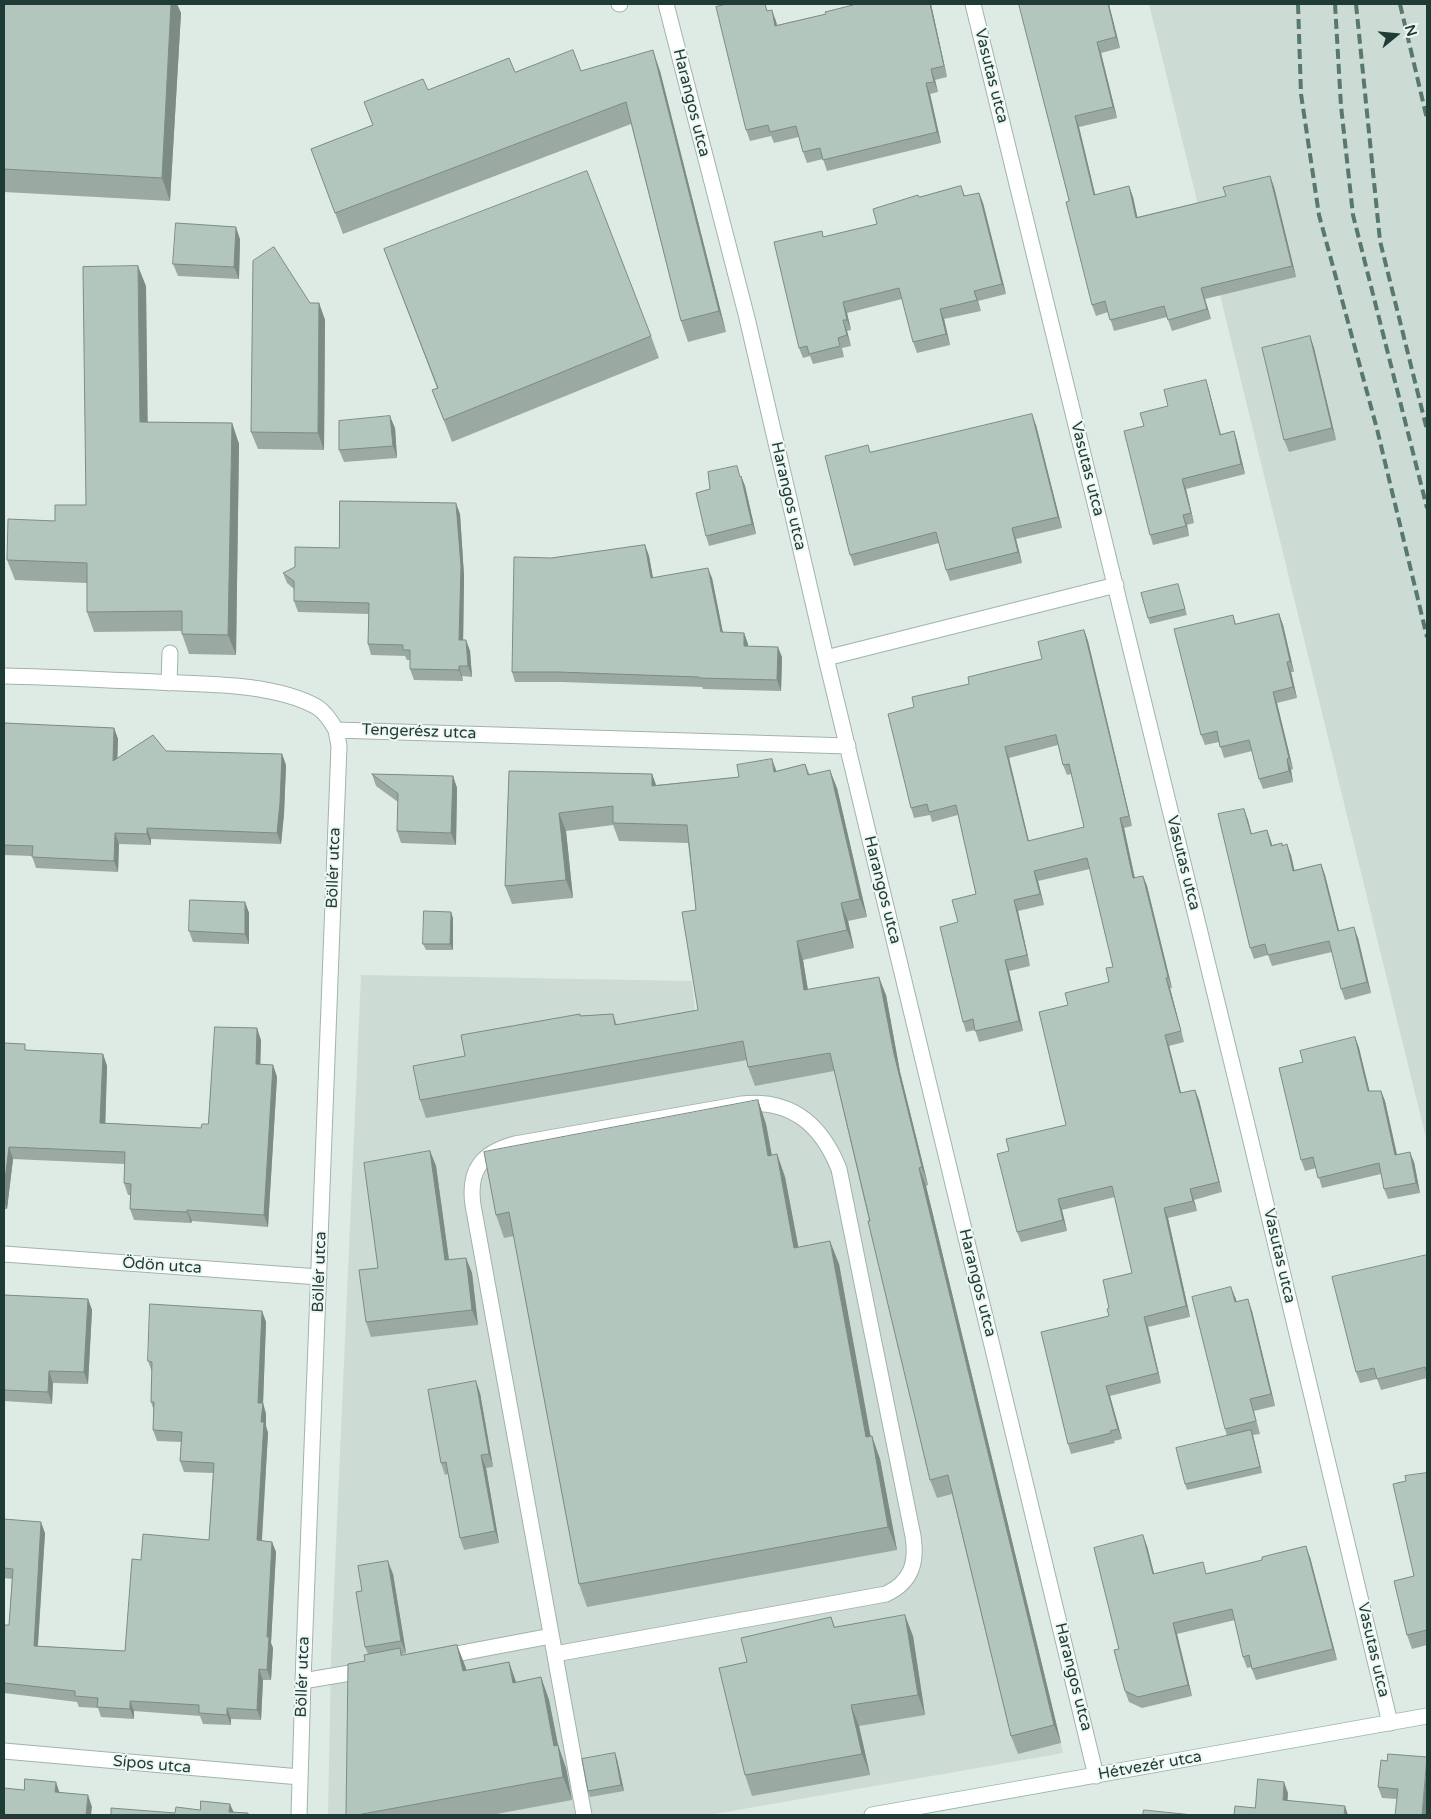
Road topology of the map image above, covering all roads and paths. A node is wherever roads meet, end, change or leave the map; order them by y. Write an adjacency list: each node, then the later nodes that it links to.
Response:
1 (666, 4): 5 (street, Harangos utca)
2 (973, 4): 3 (street, Vasutas utca)
3 (1116, 585): 5 (street); 18 (street, Vasutas utca)
4 (170, 653): 7 (street)
5 (826, 658): 9 (street, Harangos utca)
6 (4, 676): 7 (street)
7 (168, 683): 8 (street)
8 (336, 730): 9 (street, Tengerész utca); 11 (street, Böllér utca)
9 (848, 746): 20 (street, Harangos utca)
10 (4, 1254): 11 (street, Ödön utca)
11 (319, 1277): 16 (street, Böllér utca)
12 (551, 1636): 13 (street); 13 (street); 14 (street)
13 (555, 1654): 23 (street)
14 (427, 1659)
15 (379, 1668): 16 (street)
16 (303, 1681): 21 (street, Böllér utca)
17 (1427, 1716): 18 (street, Hétvezér utca)
18 (1390, 1722): 20 (street, Hétvezér utca)
19 (4, 1752): 21 (street, Sípos utca)
20 (1096, 1776): 24 (street, Hétvezér utca)
21 (300, 1777): 22 (street, Böllér utca)
22 (299, 1815)
23 (584, 1815)
24 (872, 1815)

